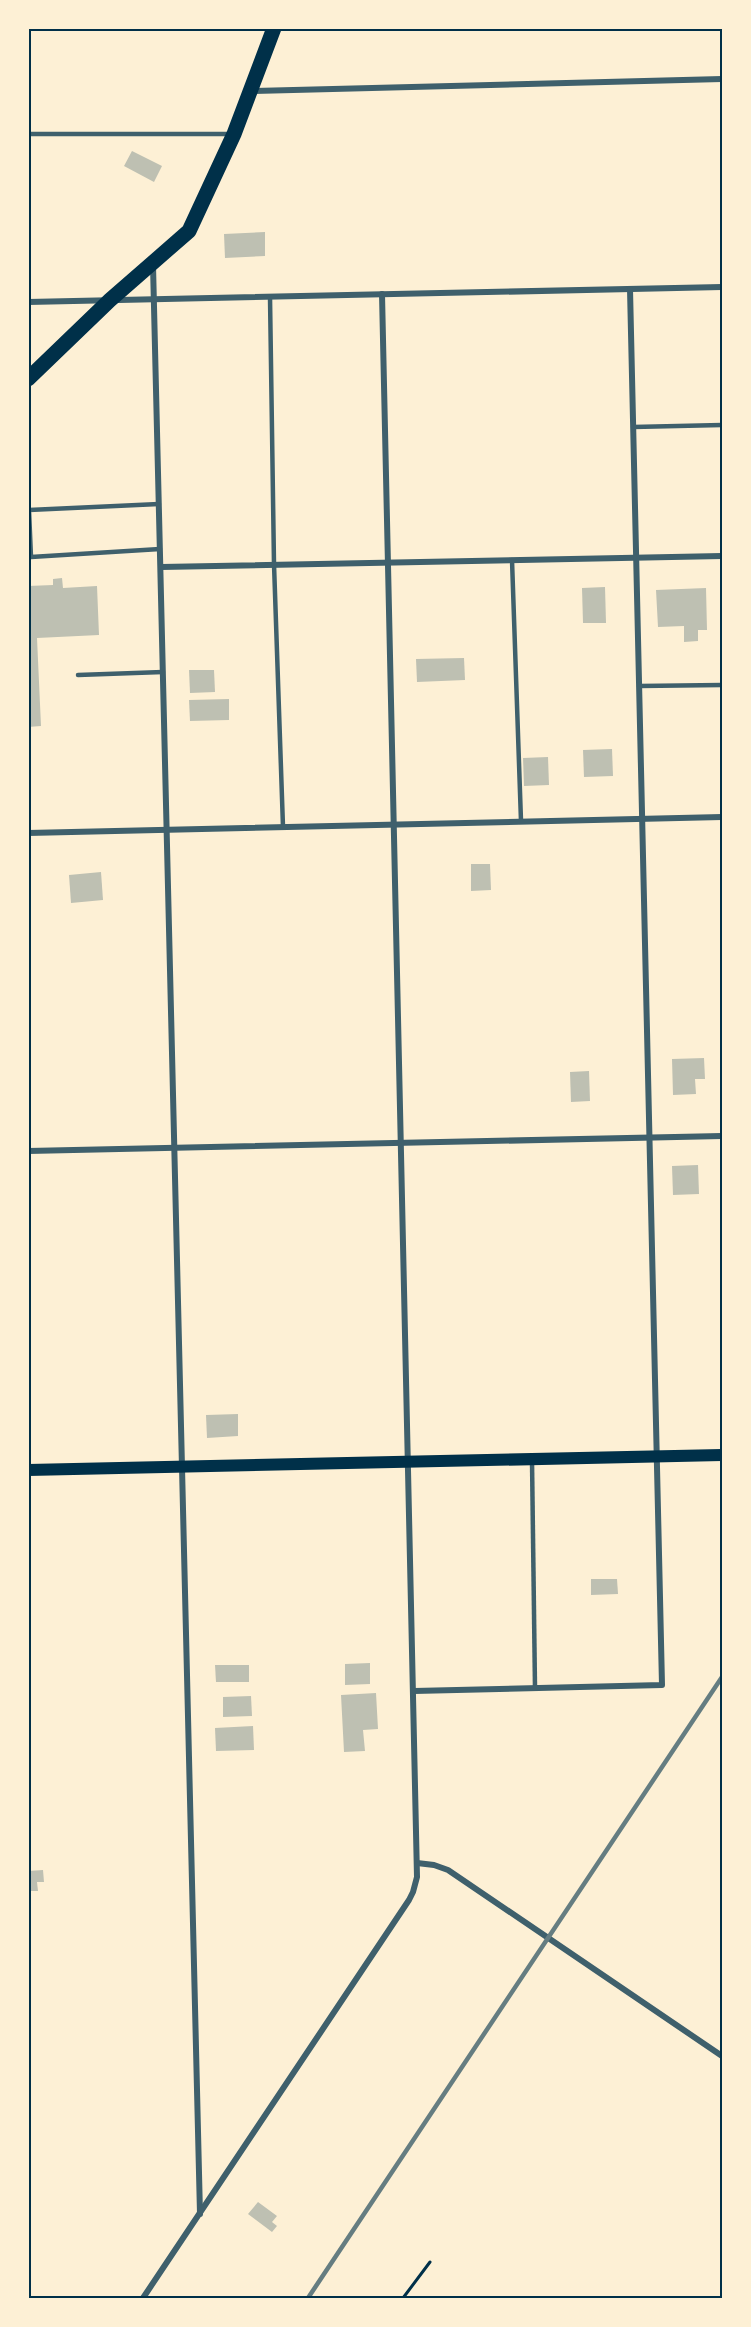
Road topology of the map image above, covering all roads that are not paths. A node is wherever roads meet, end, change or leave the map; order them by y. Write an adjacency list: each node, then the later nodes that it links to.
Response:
1 (274, 28): 3 (main road)
2 (723, 79): 3 (street)
3 (251, 91): 5 (main road)
4 (28, 134): 5 (lane)
5 (234, 134): 6 (main road)
6 (153, 263): 11 (street); 12 (main road)
7 (723, 286): 8 (street)
8 (630, 289): 9 (street); 16 (street)
9 (382, 294): 10 (street); 22 (street)
10 (270, 297): 11 (street); 23 (lane)
11 (154, 299): 12 (street); 17 (street)
12 (110, 300): 13 (street); 14 (main road)
13 (28, 302)
14 (28, 379)
15 (723, 425): 16 (lane)
16 (633, 427): 20 (street)
17 (159, 504): 18 (street); 18 (lane)
18 (160, 549): 24 (street)
19 (723, 556): 20 (street)
20 (636, 559): 21 (street); 28 (street)
21 (512, 560): 22 (street); 31 (lane)
22 (388, 561): 23 (street); 32 (street)
23 (274, 564): 24 (street); 33 (lane)
24 (161, 567): 25 (street)
25 (163, 672): 26 (lane); 34 (street)
26 (78, 675)
27 (723, 685): 28 (lane)
28 (639, 686): 30 (street)
29 (723, 817): 30 (street)
30 (642, 819): 31 (street); 37 (street)
31 (521, 821): 32 (street)
32 (394, 824): 33 (street); 38 (street)
33 (283, 827): 34 (street)
34 (167, 830): 35 (street); 39 (street)
35 (28, 833)
36 (723, 1136): 37 (street)
37 (649, 1138): 38 (street); 41 (street)
38 (401, 1143): 39 (street); 44 (street)
39 (174, 1148): 40 (street); 45 (street)
40 (28, 1151)
41 (657, 1455): 42 (main road); 43 (main road); 47 (street)
42 (723, 1455)
43 (532, 1458): 44 (main road); 47 (lane)
44 (408, 1461): 45 (main road); 48 (street)
45 (182, 1466): 46 (main road); 51 (street)
46 (28, 1470)
47 (535, 1688): 48 (street)
48 (414, 1691): 49 (street)
49 (417, 1863): 50 (street); 51 (street)
50 (723, 2056)
51 (200, 2214): 52 (street)
52 (143, 2298)

